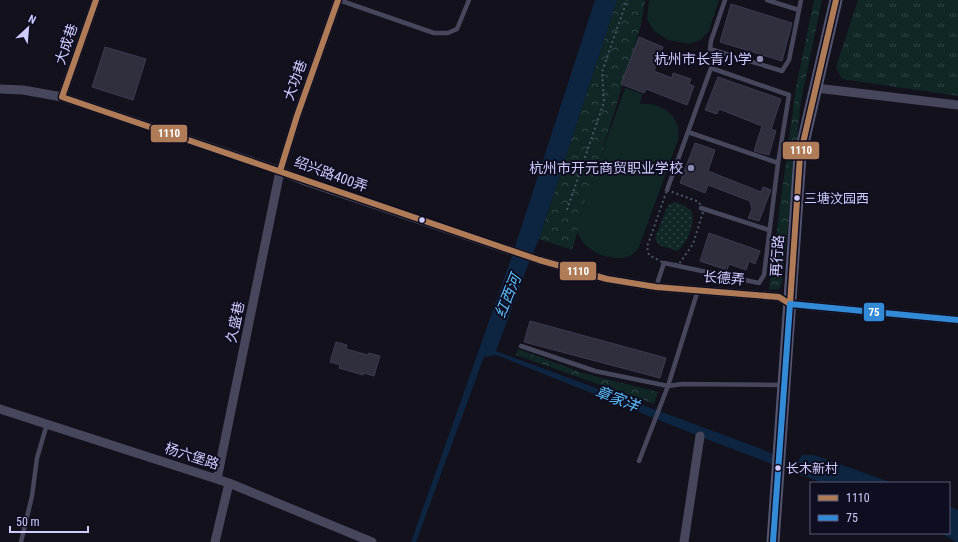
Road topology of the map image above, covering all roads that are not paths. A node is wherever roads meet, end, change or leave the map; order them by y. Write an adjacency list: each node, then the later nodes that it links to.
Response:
1 (96, 0): 11 (street, 大成巷)
2 (338, 0): 3 (lane); 15 (street, 大功巷)
3 (469, 0)
4 (725, 0): 8 (lane)
5 (766, 0): 8 (lane)
6 (801, 0): 8 (lane)
7 (836, 0): 9 (street, 再行路)
8 (799, 10)
9 (816, 88): 12 (street); 22 (street, 再行路)
10 (0, 89): 11 (street, 绍兴路400弄)
11 (62, 97): 15 (street, 绍兴路400弄)
12 (958, 105)
13 (688, 132): 14 (lane); 14 (lane); 16 (lane)
14 (778, 163): 18 (lane)
15 (280, 171): 19 (street, 绍兴路400弄); 31 (street, 久盛巷)
16 (667, 190)
17 (701, 208): 18 (lane)
18 (769, 230): 20 (lane)
19 (490, 243): 20 (street, 长德弄)
20 (656, 287): 21 (street, 长德弄)
21 (698, 290): 22 (street, 长德弄); 26 (lane)
22 (790, 304): 23 (street, 长德弄); 25 (street, 再行路)
23 (958, 320)
24 (521, 346): 26 (lane)
25 (785, 385): 26 (lane); 37 (street, 再行路)
26 (668, 386): 30 (lane)
27 (0, 409): 28 (street, 杨六堡路)
28 (47, 424): 31 (street, 杨六堡路); 33 (lane)
29 (700, 436): 36 (street)
30 (639, 460)
31 (217, 479): 32 (street, 杨六堡路)
32 (229, 483): 34 (street); 35 (street, 杨六堡路)
33 (21, 542)
34 (215, 542)
35 (372, 542)
36 (684, 542)
37 (773, 542)

